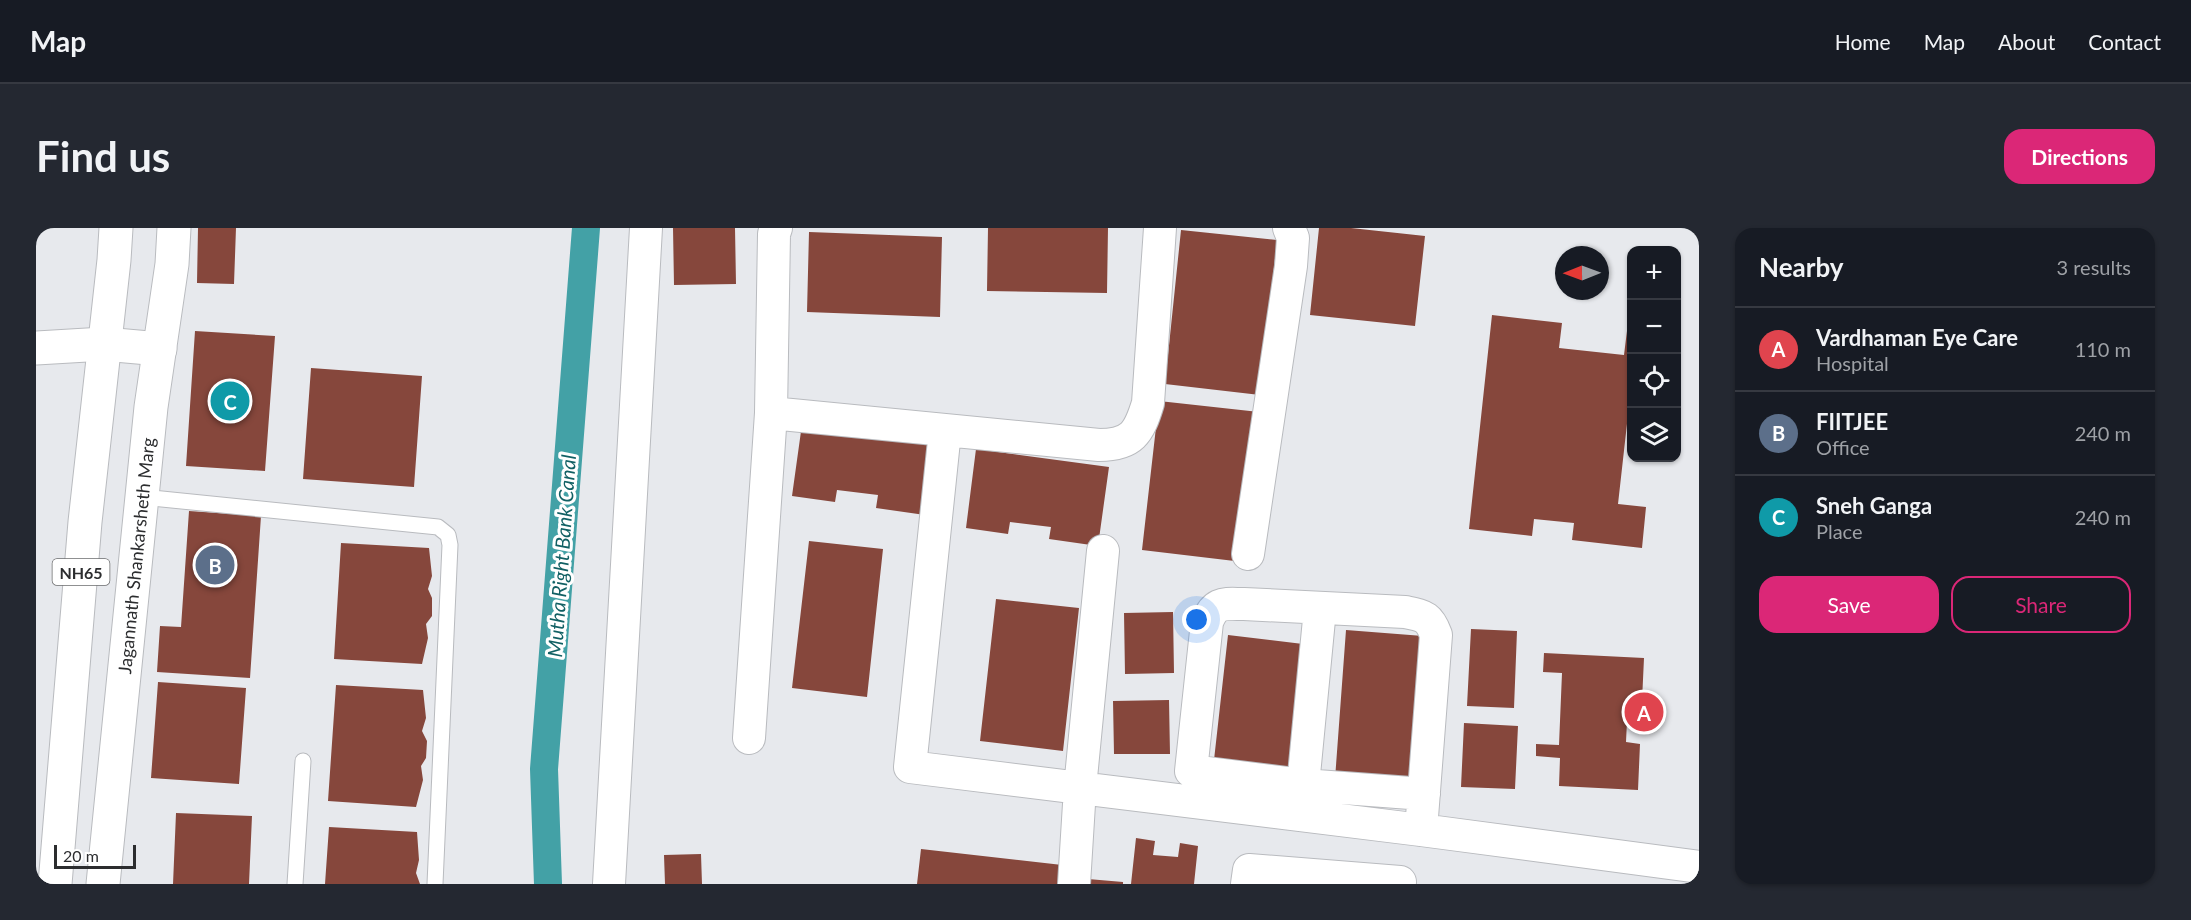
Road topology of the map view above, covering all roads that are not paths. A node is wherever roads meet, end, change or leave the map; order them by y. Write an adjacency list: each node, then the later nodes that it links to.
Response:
1 (116, 228): 7 (main road, NH65)
2 (174, 228): 9 (main road, Jagannath Shankarsheth Marg / NH65)
3 (646, 228): 28 (street)
4 (776, 228): 10 (street)
5 (1160, 228): 11 (street)
6 (1289, 228): 14 (street)
7 (104, 344): 8 (main road); 9 (main road); 24 (main road, NH65)
8 (36, 348)
9 (160, 349): 12 (main road, Jagannath Shankarsheth Marg / NH65)
10 (771, 413): 11 (street); 16 (street)
11 (945, 431): 19 (street)
12 (142, 497): 25 (main road, Jagannath Shankarsheth Marg / NH65); 27 (lane)
13 (1103, 551): 19 (street)
14 (1248, 554)
15 (1320, 609): 18 (street); 18 (street); 20 (street)
16 (749, 738)
17 (303, 761): 26 (lane)
18 (1303, 785): 20 (street)
19 (1080, 788): 21 (street); 29 (street)
20 (1424, 794): 21 (street)
21 (1421, 830): 22 (street)
22 (1699, 867)
23 (1400, 882): 30 (street)
24 (55, 884)
25 (103, 884)
26 (295, 884)
27 (435, 884)
28 (609, 884)
29 (1074, 884)
30 (1247, 884)

